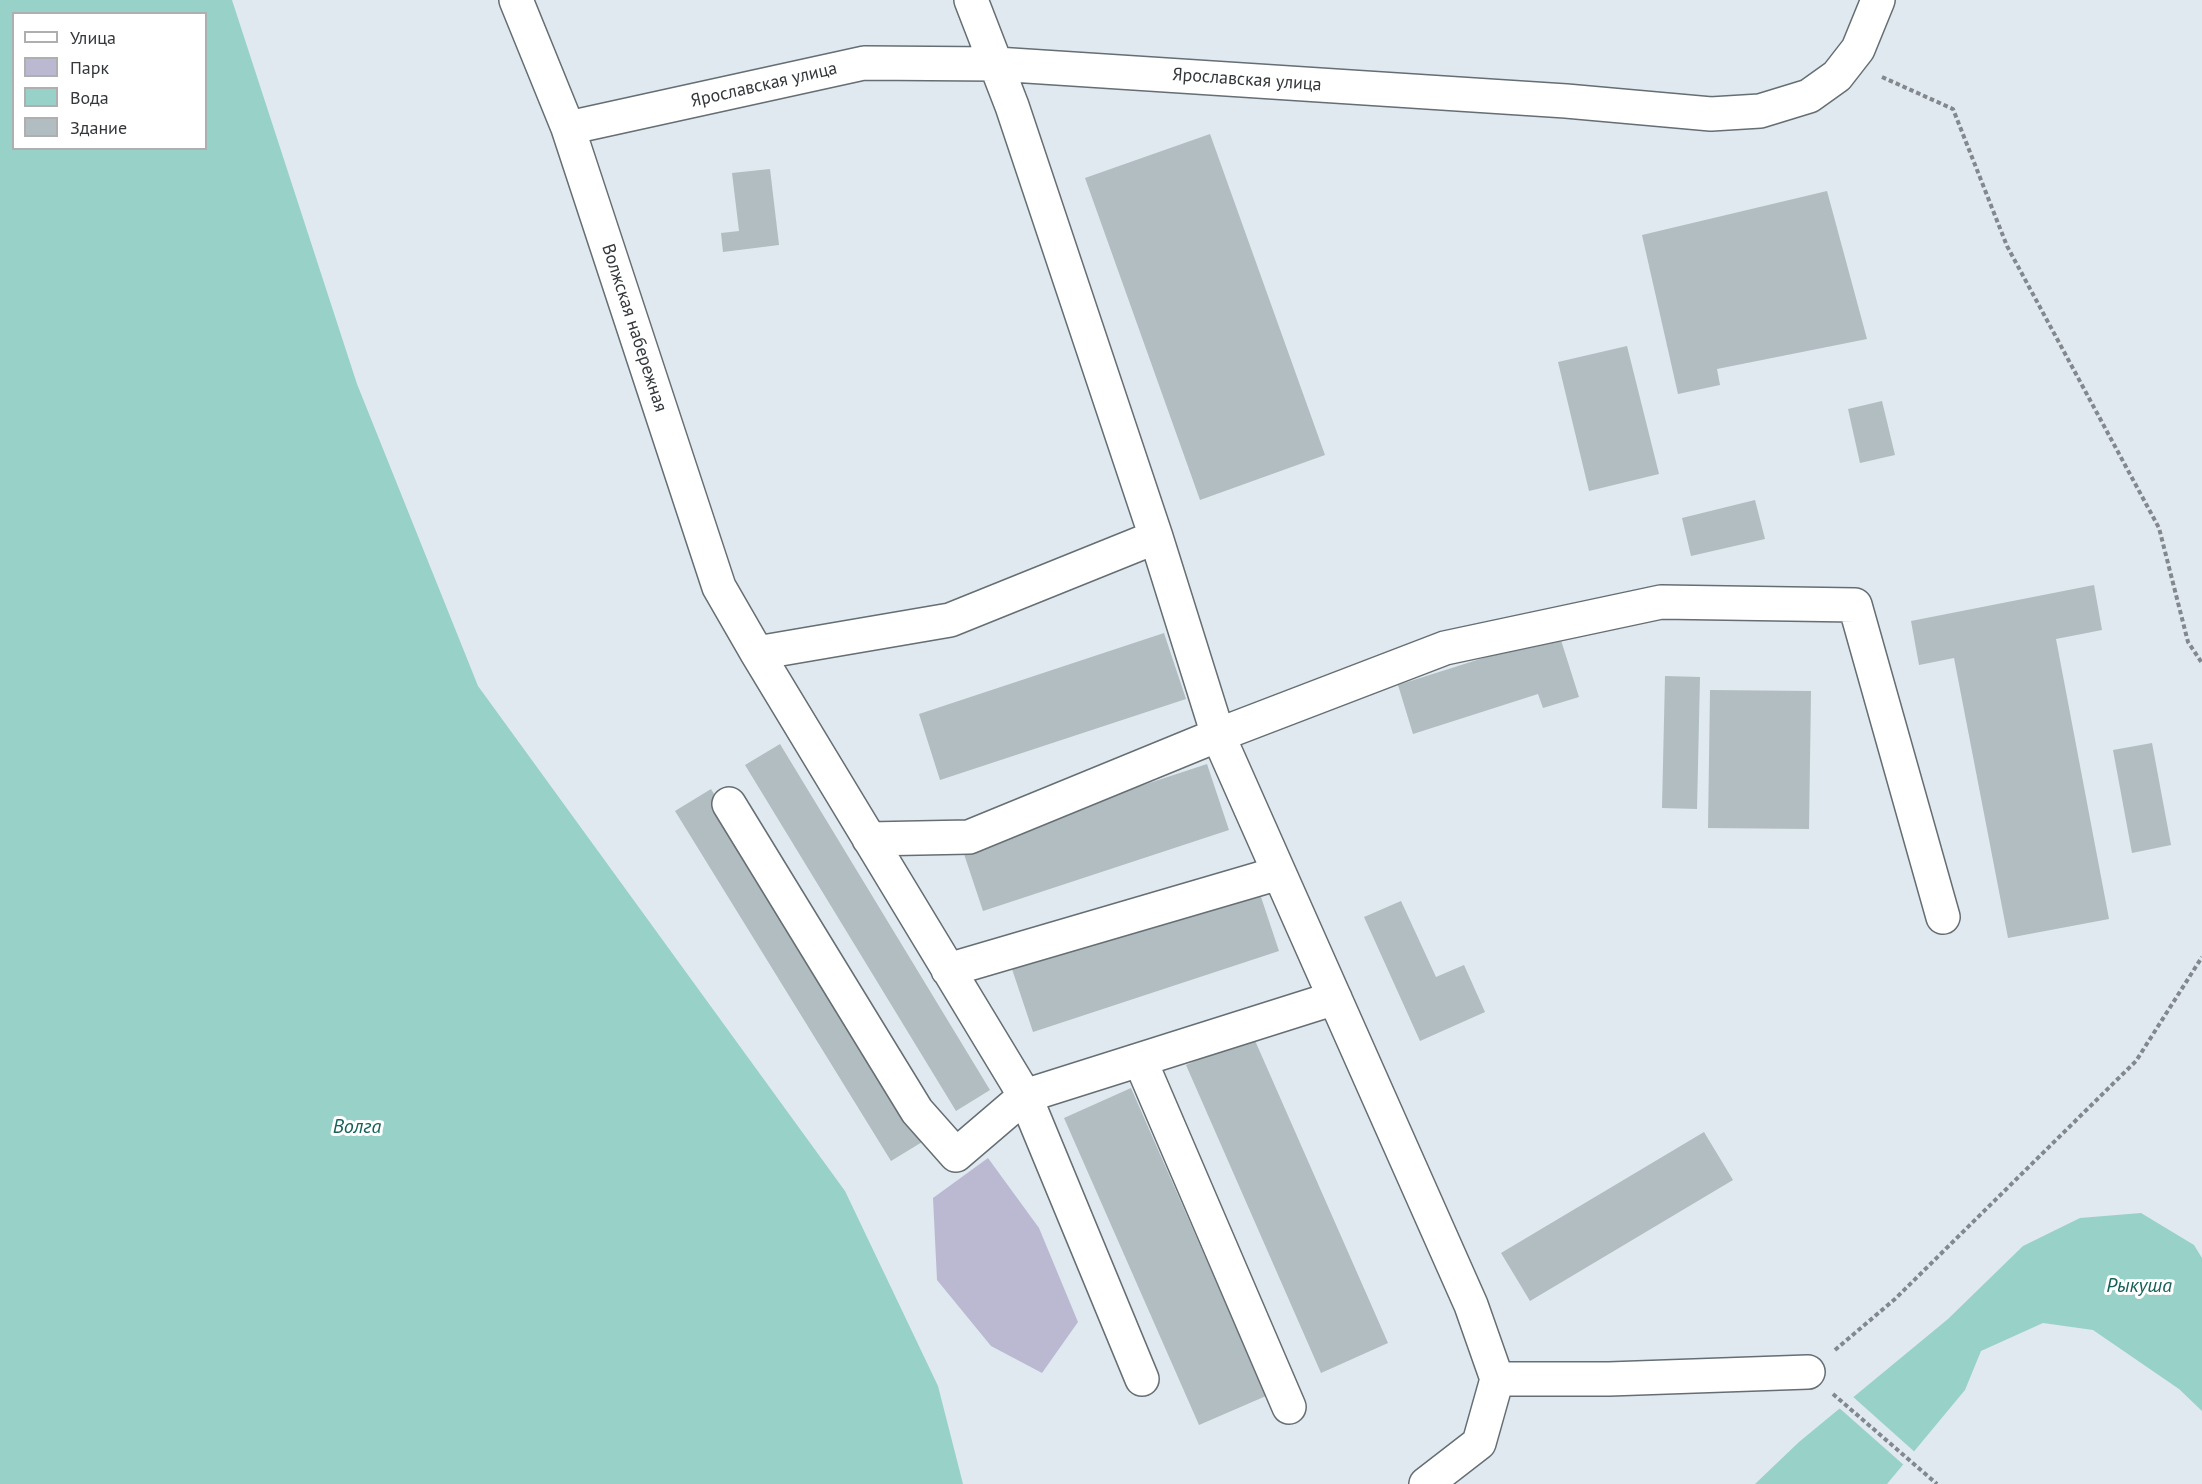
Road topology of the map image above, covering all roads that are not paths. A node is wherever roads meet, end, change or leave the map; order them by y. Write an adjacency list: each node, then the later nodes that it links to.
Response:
1 (516, 0): 5 (street, Волжская набережная)
2 (971, 0): 4 (street)
3 (1878, 0): 4 (street, Ярославская улица)
4 (996, 64): 5 (street, Ярославская улица); 6 (street)
5 (568, 128): 7 (street, Волжская набережная)
6 (1156, 537): 7 (street); 8 (street)
7 (757, 653): 10 (street, Волжская набережная)
8 (1218, 735): 10 (street); 11 (street); 12 (street)
9 (729, 804): 16 (street)
10 (869, 839): 13 (street, Волжская набережная)
11 (1279, 873): 13 (street); 14 (street)
12 (1943, 918)
13 (948, 970): 16 (street, Волжская набережная)
14 (1335, 998): 15 (street); 19 (street)
15 (1140, 1060): 16 (street); 20 (street)
16 (1025, 1096): 18 (street, Волжская набережная)
17 (1808, 1372): 19 (street)
18 (1142, 1379)
19 (1497, 1379): 21 (street)
20 (1289, 1407)
21 (1426, 1484)

